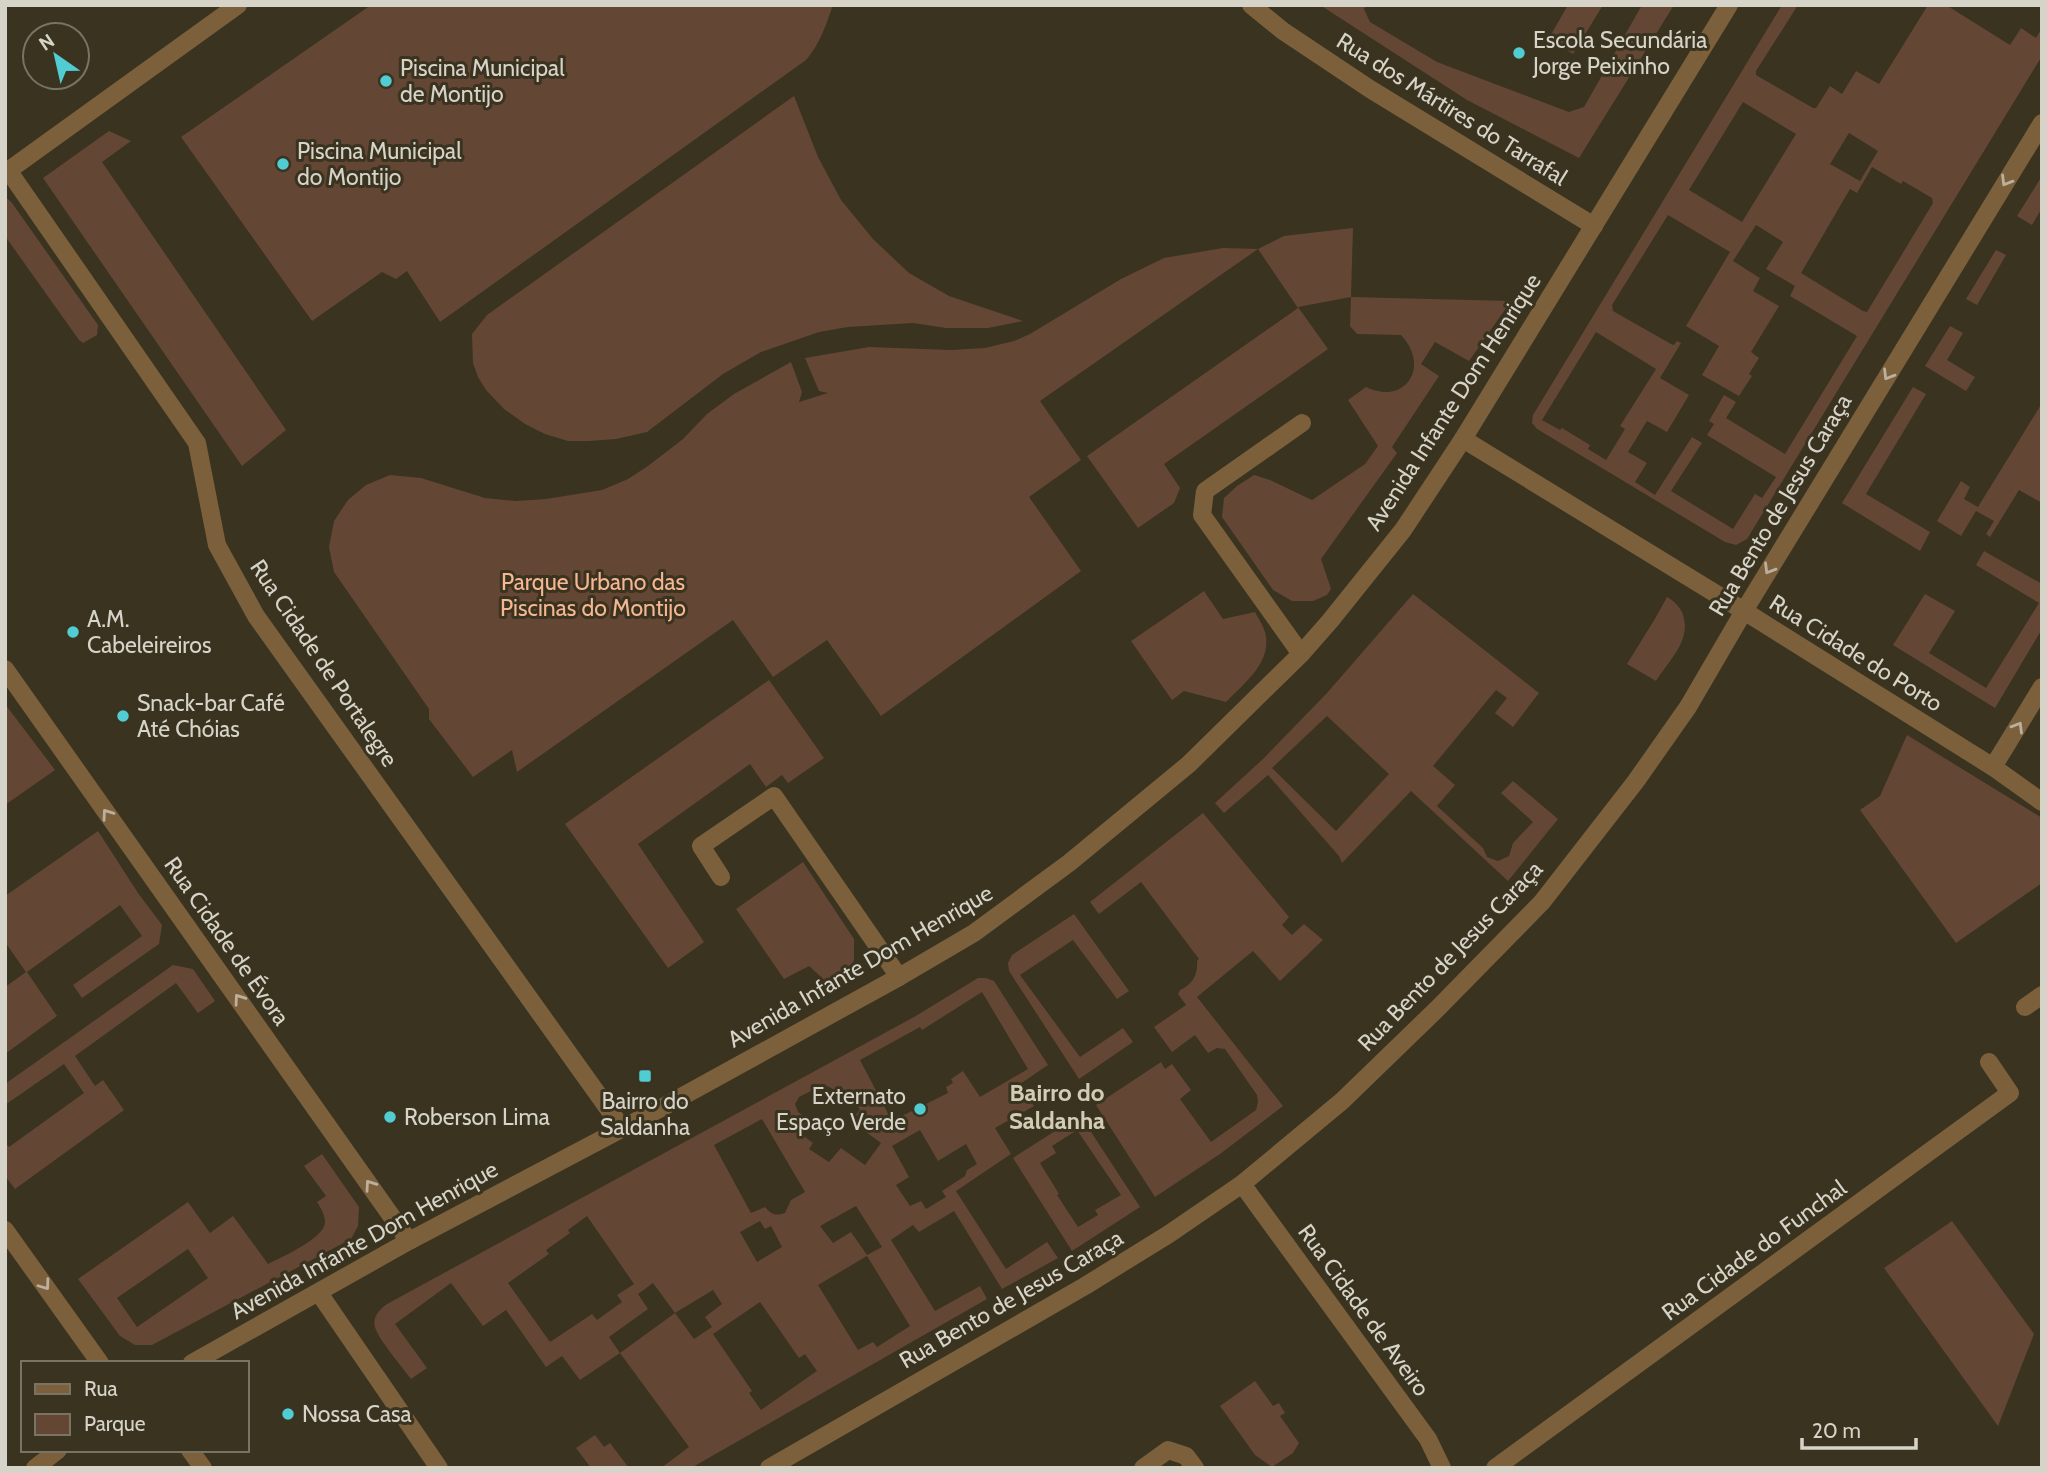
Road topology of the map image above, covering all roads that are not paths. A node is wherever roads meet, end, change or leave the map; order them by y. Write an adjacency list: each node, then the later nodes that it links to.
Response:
1 (238, 5): 5 (street)
2 (1251, 5): 6 (street, Rua dos Mártires do Tarrafal)
3 (1729, 5): 6 (street, Avenida Infante Dom Henrique)
4 (2042, 123): 9 (street, Rua Bento de Jesus Caraça, one-way to 9)
5 (7, 172): 20 (street, Rua Cidade de Portalegre)
6 (1594, 226): 8 (street, Avenida Infante Dom Henrique)
7 (1302, 424): 10 (street)
8 (1463, 439): 9 (street, Rua Cidade do Porto); 10 (street, Avenida Infante Dom Henrique)
9 (1744, 611): 13 (street, Rua Cidade do Porto); 21 (street, Rua Bento de Jesus Caraça)
10 (1301, 654): 16 (street, Avenida Infante Dom Henrique)
11 (5, 669): 23 (street, Rua Cidade de Évora, one-way to 11)
12 (2042, 687): 13 (street, one-way to 12)
13 (1993, 767): 14 (street, Rua Cidade do Porto)
14 (2042, 802)
15 (721, 877): 16 (street)
16 (899, 976): 20 (street, Avenida Infante Dom Henrique)
17 (2042, 995): 18 (street)
18 (2025, 1007)
19 (1989, 1062): 36 (street, Rua Cidade do Funchal)
20 (622, 1128): 23 (street, Avenida Infante Dom Henrique)
21 (1242, 1184): 32 (street, Rua Bento de Jesus Caraça); 35 (street, Rua Cidade de Aveiro)
22 (5, 1230): 25 (street, one-way to 25)
23 (409, 1241): 24 (street, Avenida Infante Dom Henrique)
24 (319, 1293): 26 (street, Avenida Infante Dom Henrique); 31 (street)
25 (99, 1361)
26 (195, 1361)
27 (55, 1452): 29 (street)
28 (191, 1452): 30 (street)
29 (35, 1468)
30 (203, 1468)
31 (439, 1468)
32 (769, 1468)
33 (1143, 1468): 34 (street)
34 (1195, 1468)
35 (1442, 1468)
36 (1495, 1468)

